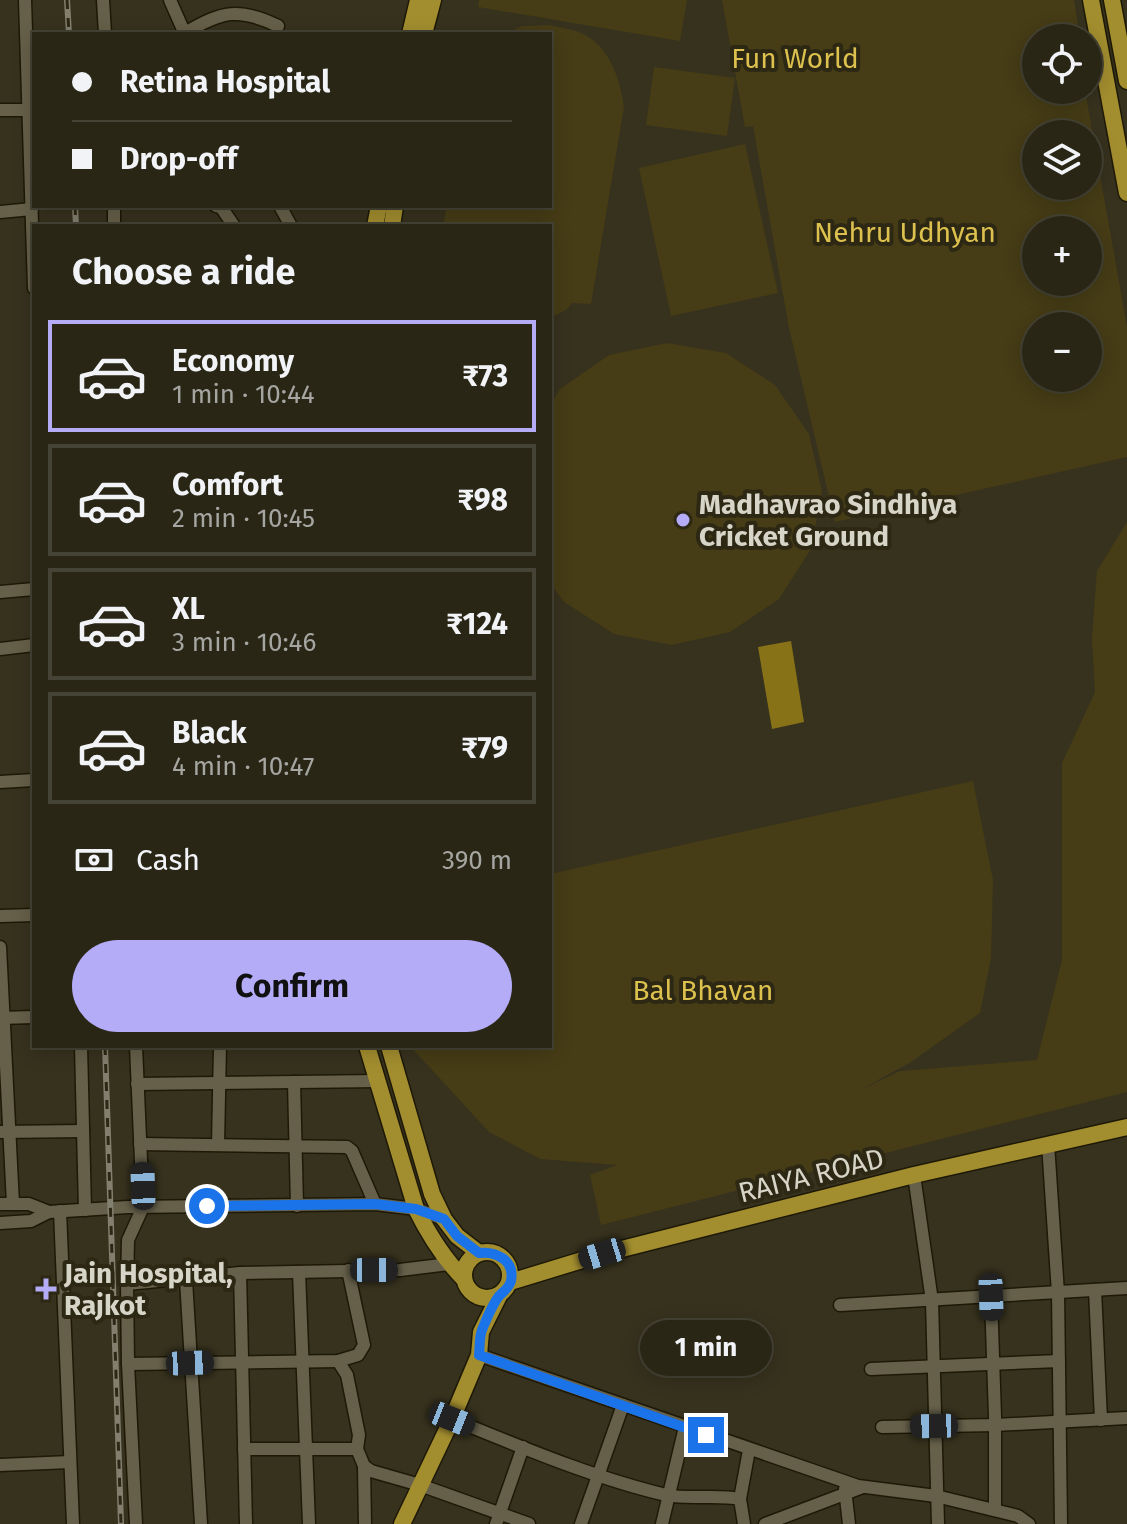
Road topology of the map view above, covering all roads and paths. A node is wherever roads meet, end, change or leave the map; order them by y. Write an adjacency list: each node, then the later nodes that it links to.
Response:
1 (25, 0): 16 (street)
2 (103, 0): 9 (street)
3 (170, 0): 10 (street)
4 (418, 0): 12 (main road)
5 (433, 0): 13 (main road)
6 (1091, 0): 17 (main road)
7 (1112, 0): 14 (main road)
8 (278, 26): 11 (street)
9 (105, 32)
10 (184, 32)
11 (188, 32)
12 (410, 32)
13 (425, 32)
14 (1127, 81)
15 (0, 110): 16 (street)
16 (29, 110): 18 (street)
17 (1127, 193)
18 (32, 209): 19 (street); 20 (street)
19 (0, 212)
20 (32, 224)
21 (32, 589): 22 (street)
22 (0, 592)
23 (32, 645): 24 (street)
24 (0, 649)
25 (32, 780): 26 (street)
26 (0, 782)
27 (32, 915): 28 (street)
28 (0, 916)
29 (0, 947): 31 (street)
30 (32, 1017): 31 (street)
31 (2, 1018): 43 (street)
32 (81, 1048): 42 (street)
33 (136, 1048): 40 (street)
34 (220, 1048): 39 (street)
35 (368, 1048): 37 (main road)
36 (390, 1048): 56 (main road)
37 (378, 1081): 38 (street); 53 (main road)
38 (294, 1082): 39 (street); 47 (street)
39 (217, 1083): 40 (street); 45 (street)
40 (137, 1084): 44 (street)
41 (1127, 1127): 46 (main road, RAIYA ROAD)
42 (83, 1131): 43 (street); 54 (street)
43 (5, 1132): 49 (street)
44 (140, 1144): 45 (street); 52 (street)
45 (218, 1144): 47 (street)
46 (1048, 1144): 48 (main road, RAIYA ROAD); 69 (street)
47 (294, 1146): 50 (street); 51 (street)
48 (914, 1175): 64 (main road, RAIYA ROAD); 72 (street)
49 (6, 1204): 55 (street)
50 (375, 1204): 51 (street); 53 (street)
51 (297, 1206): 52 (street)
52 (143, 1207): 54 (street); 65 (street)
53 (416, 1209): 56 (street); 59 (main road)
54 (85, 1210): 55 (street)
55 (54, 1212): 57 (street); 99 (street)
56 (444, 1219): 58 (main road)
57 (0, 1223)
58 (479, 1253): 64 (main road); 66 (main road)
59 (449, 1264): 60 (street); 66 (main road)
60 (348, 1270): 61 (street); 78 (street)
61 (299, 1272): 62 (street); 77 (street)
62 (240, 1273): 63 (street); 76 (street)
63 (186, 1280): 65 (street); 80 (street)
64 (510, 1282): 70 (main road)
65 (127, 1284): 81 (street)
66 (466, 1285): 70 (main road); 74 (main road)
67 (1127, 1288): 68 (street)
68 (1095, 1290): 69 (street); 88 (street)
69 (1058, 1293): 71 (street); 79 (street)
70 (499, 1296): 74 (main road)
71 (991, 1297): 72 (street); 82 (street)
72 (932, 1301): 73 (street); 83 (street)
73 (840, 1305)
74 (481, 1332): 75 (main road)
75 (479, 1355): 85 (street); 87 (main road)
76 (242, 1361): 77 (street); 80 (street); 95 (street)
77 (301, 1361): 78 (street); 96 (street)
78 (338, 1361): 97 (street)
79 (1059, 1361): 82 (street); 89 (street)
80 (190, 1363): 81 (street); 113 (street)
81 (128, 1364): 112 (street)
82 (993, 1364): 83 (street); 90 (street)
83 (934, 1367): 84 (street); 91 (street)
84 (871, 1369)
85 (623, 1405): 92 (street); 102 (street)
86 (1127, 1418): 88 (street)
87 (452, 1419): 94 (street); 103 (main road)
88 (1101, 1420): 89 (street)
89 (1061, 1422): 90 (street); 125 (street)
90 (995, 1425): 91 (street); 108 (street)
91 (934, 1426): 93 (street); 106 (street)
92 (685, 1427): 98 (street); 105 (street)
93 (882, 1427)
94 (523, 1447): 102 (street); 109 (street)
95 (244, 1449): 96 (street); 114 (street)
96 (305, 1449): 97 (street); 115 (street)
97 (357, 1449): 101 (street)
98 (749, 1450): 104 (street); 107 (street)
99 (70, 1462): 100 (street); 111 (street)
100 (0, 1465)
101 (364, 1466): 103 (street); 116 (street)
102 (599, 1474): 105 (street); 118 (street)
103 (420, 1485): 109 (street); 110 (main road)
104 (845, 1488): 106 (street); 121 (street); 122 (street)
105 (669, 1496): 107 (street); 119 (street)
106 (936, 1496): 108 (street); 123 (street)
107 (740, 1499): 120 (street)
108 (995, 1510): 124 (street)
109 (498, 1519): 117 (street)
110 (404, 1523)
111 (73, 1524)
112 (136, 1524)
113 (201, 1524)
114 (246, 1524)
115 (309, 1524)
116 (365, 1524)
117 (529, 1524)
118 (581, 1524)
119 (662, 1524)
120 (744, 1524)
121 (765, 1524)
122 (849, 1524)
123 (938, 1524)
124 (1029, 1524)
125 (1061, 1524)

